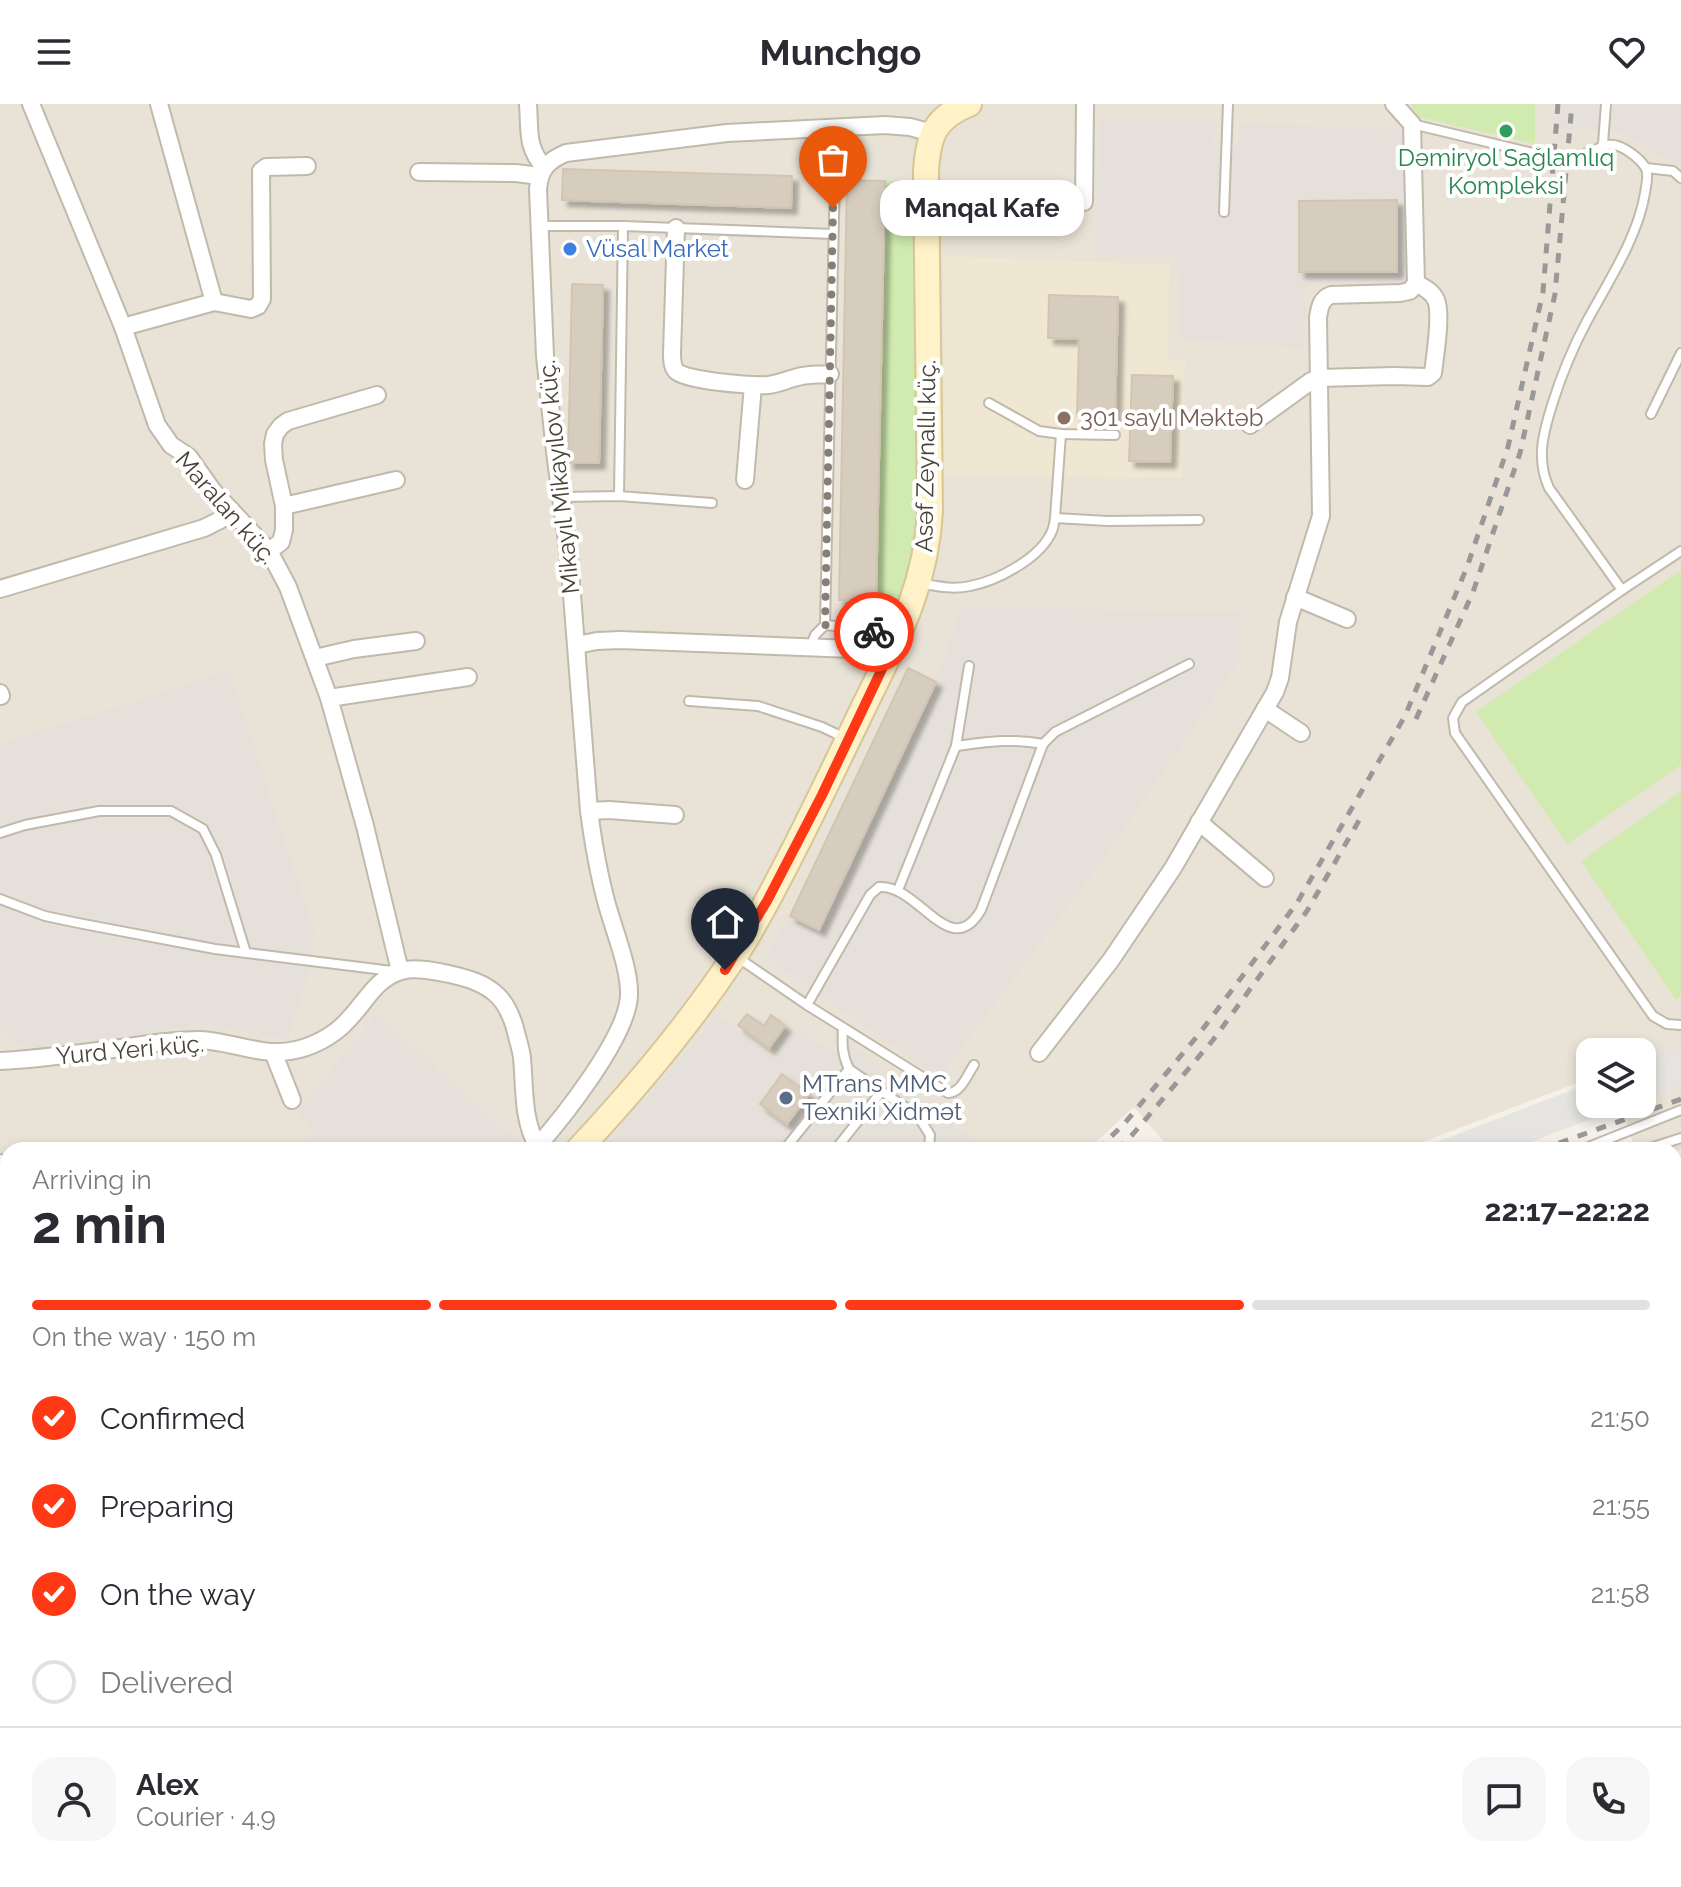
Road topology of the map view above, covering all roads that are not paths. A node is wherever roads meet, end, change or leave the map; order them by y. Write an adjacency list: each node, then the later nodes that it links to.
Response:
1 (31, 104): 26 (street, Maralan küç.)
2 (159, 104): 25 (street)
3 (528, 104): 16 (street)
4 (1085, 104): 18 (street)
5 (1228, 104): 19 (lane)
6 (1394, 104): 9 (street)
7 (1606, 104): 12 (lane)
8 (959, 106): 11 (main road)
9 (1412, 124): 12 (lane); 24 (street)
10 (836, 127): 11 (street); 16 (street); 23 (lane)
11 (932, 133): 48 (main road, Asəf Zeynallı küç.)
12 (1603, 144): 14 (lane)
13 (307, 166): 25 (street)
14 (1646, 168): 17 (lane); 50 (lane)
15 (419, 172): 16 (street)
16 (542, 172): 20 (street, Mikayıl Mikayılov küç.)
17 (1681, 178)
18 (1084, 202)
19 (1224, 212)
20 (540, 226): 21 (lane); 40 (street, Mikayıl Mikayılov küç.)
21 (623, 226): 22 (lane); 39 (lane)
22 (676, 228): 23 (lane); 30 (street)
23 (833, 234): 28 (lane)
24 (1416, 283): 29 (street); 29 (street)
25 (214, 302): 26 (street)
26 (123, 327): 43 (street, Maralan küç.)
27 (1681, 353): 33 (lane)
28 (830, 374): 30 (street); 53 (lane)
29 (1319, 378): 34 (street); 51 (street)
30 (753, 385): 38 (street)
31 (377, 395): 42 (street)
32 (989, 403): 35 (lane)
33 (1651, 414)
34 (1250, 425)
35 (1061, 434): 36 (lane); 44 (lane)
36 (1115, 435)
37 (396, 480): 42 (street)
38 (745, 480)
39 (619, 496): 40 (lane); 41 (lane)
40 (562, 497): 55 (street, Mikayıl Mikayılov küç.)
41 (712, 503)
42 (284, 506): 46 (street)
43 (231, 510): 46 (street, Maralan küç.); 49 (street)
44 (1055, 518): 45 (lane); 48 (lane)
45 (1199, 520)
46 (269, 551): 58 (street, Maralan küç.)
47 (1681, 551): 50 (lane)
48 (919, 583): 57 (main road, Asəf Zeynallı küç.)
49 (0, 589)
50 (1622, 590): 80 (lane)
51 (1295, 597): 52 (street); 64 (street)
52 (1347, 619)
53 (825, 625): 56 (lane); 57 (lane)
54 (416, 641): 58 (street)
55 (577, 645): 56 (street); 69 (street, Mikayıl Mikayılov küç.)
56 (810, 648): 57 (street)
57 (890, 652): 66 (main road, Asəf Zeynallı küç.)
58 (315, 658): 62 (street, Maralan küç.)
59 (1189, 664): 67 (lane)
60 (969, 666): 68 (lane)
61 (468, 677): 62 (street)
62 (329, 698): 78 (street, Maralan küç.)
63 (689, 701): 66 (lane)
64 (1265, 709): 65 (street); 71 (street)
65 (1301, 733)
66 (848, 739): 77 (main road, Asəf Zeynallı küç.)
67 (1043, 744): 68 (lane); 74 (lane)
68 (956, 746): 74 (lane)
69 (589, 811): 70 (street); 91 (street, Mikayıl Mikayılov küç.)
70 (675, 815)
71 (1199, 822): 73 (street); 83 (street)
72 (0, 833): 76 (lane)
73 (1265, 878)
74 (898, 890): 79 (lane)
75 (0, 899): 76 (lane)
76 (246, 953): 78 (lane)
77 (735, 956): 79 (lane); 92 (main road, Asəf Zeynallı küç.)
78 (400, 971): 82 (street, Yurd Yeri küç.); 90 (street)
79 (807, 1005): 81 (lane)
80 (1681, 1025)
81 (843, 1028): 85 (lane); 86 (lane)
82 (273, 1052): 84 (street, Yurd Yeri küç.); 88 (street)
83 (1039, 1053)
84 (0, 1061)
85 (974, 1065)
86 (849, 1069): 87 (lane); 93 (lane)
87 (881, 1092): 94 (lane); 95 (lane)
88 (292, 1100)
89 (1681, 1110): 96 (lane)
90 (533, 1142)
91 (541, 1142)
92 (585, 1142)
93 (790, 1142)
94 (841, 1142)
95 (930, 1142)
96 (1601, 1142)

